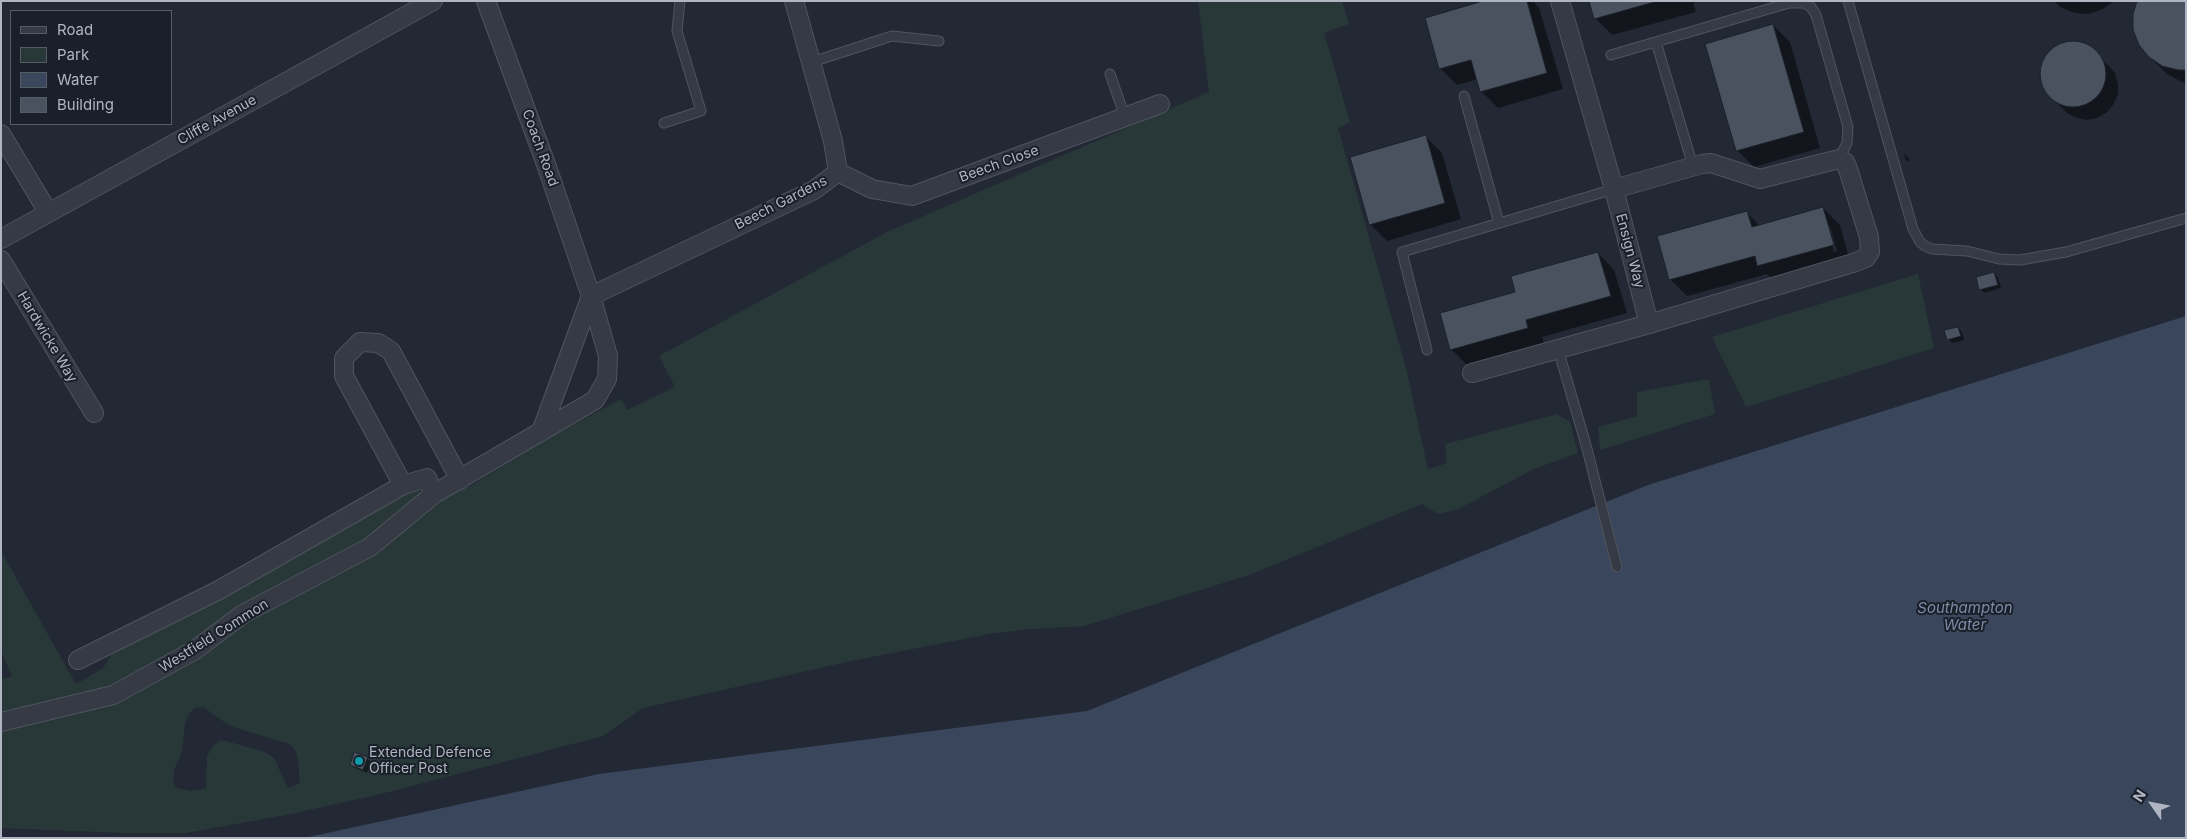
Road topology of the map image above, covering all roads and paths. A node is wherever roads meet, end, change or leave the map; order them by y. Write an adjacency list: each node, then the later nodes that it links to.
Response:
1 (433, 1): 21 (street, Cliffe Avenue)
2 (486, 1): 26 (street, Coach Road)
3 (680, 1): 15 (lane)
4 (794, 1): 10 (street, Beech Gardens)
5 (1560, 1): 20 (street, Ensign Way)
6 (1848, 1): 22 (lane)
7 (939, 41): 10 (lane)
8 (1656, 42): 9 (lane); 17 (lane); 18 (lane)
9 (1611, 55)
10 (812, 62): 19 (street, Beech Gardens)
11 (1110, 74): 14 (lane)
12 (1464, 96): 23 (lane)
13 (1160, 104): 14 (street, Beech Close)
14 (1125, 117): 19 (street, Beech Close)
15 (664, 123)
16 (1, 134): 21 (street)
17 (1838, 159): 18 (street); 27 (street)
18 (1692, 166): 20 (street)
19 (838, 172): 26 (street, Beech Gardens)
20 (1614, 189): 23 (lane); 27 (street, Ensign Way)
21 (48, 212): 24 (street, Cliffe Avenue)
22 (2186, 218)
23 (1499, 223): 29 (lane)
24 (1, 239)
25 (1, 260): 32 (street, Hardwicke Way)
26 (591, 296): 31 (street, Coach Road); 33 (street)
27 (1649, 324): 28 (street)
28 (1558, 349): 30 (street); 37 (lane)
29 (1427, 350)
30 (1472, 373)
31 (595, 400): 33 (street, Westfield Common)
32 (94, 413)
33 (541, 432): 34 (street, Westfield Common)
34 (460, 480): 35 (street); 36 (street, Westfield Common)
35 (403, 485): 36 (street); 38 (street)
36 (434, 494): 39 (street, Westfield Common)
37 (1617, 567)
38 (78, 660)
39 (1, 722)

